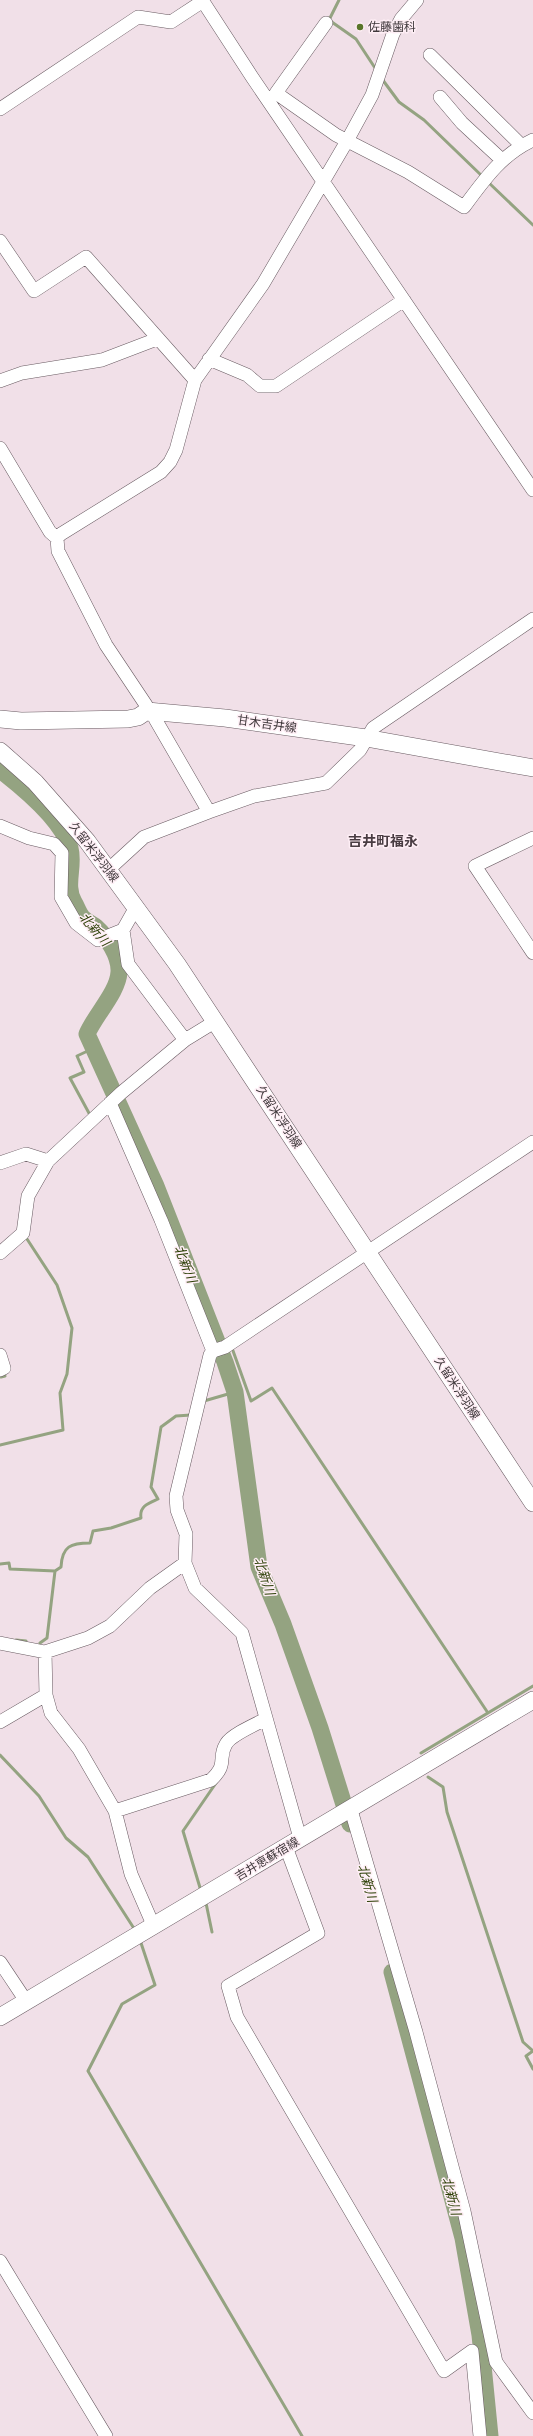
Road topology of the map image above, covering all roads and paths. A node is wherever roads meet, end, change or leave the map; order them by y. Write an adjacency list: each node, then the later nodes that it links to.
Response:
1 (202, 0): 6 (street); 10 (street)
2 (417, 0): 7 (street)
3 (326, 23): 7 (street)
4 (430, 54): 8 (street)
5 (440, 98): 9 (street)
6 (0, 109)
7 (347, 141): 9 (street); 10 (street)
8 (527, 143): 9 (street)
9 (502, 160)
10 (323, 180): 12 (street); 14 (street)
11 (0, 240): 13 (street)
12 (404, 300): 14 (street); 18 (street)
13 (157, 339): 15 (street); 16 (street)
14 (209, 358): 16 (street)
15 (0, 380)
16 (195, 380): 19 (street)
17 (0, 448): 19 (street)
18 (533, 490)
19 (57, 538): 21 (street)
20 (533, 619): 23 (street)
21 (147, 711): 22 (main road); 23 (main road, 甘木吉井線); 26 (street)
22 (0, 719)
23 (366, 738): 25 (main road, 甘木吉井線); 26 (street)
24 (0, 751): 29 (main road, 久留米浮羽線)
25 (533, 768)
26 (209, 812): 29 (street)
27 (0, 826): 31 (street)
28 (533, 838): 32 (street)
29 (108, 870): 30 (main road, 久留米浮羽線)
30 (136, 907): 31 (street); 33 (main road, 久留米浮羽線)
31 (112, 935): 34 (street)
32 (533, 953)
33 (216, 1021): 34 (street); 39 (main road, 久留米浮羽線)
34 (185, 1040): 35 (street)
35 (115, 1099): 37 (street); 41 (street)
36 (533, 1142): 39 (street)
37 (45, 1160): 38 (street); 40 (street)
38 (0, 1163)
39 (368, 1252): 41 (street); 44 (main road, 久留米浮羽線)
40 (0, 1253)
41 (218, 1349): 45 (street)
42 (0, 1355): 43 (street)
43 (0, 1370)
44 (533, 1503)
45 (185, 1563): 47 (street); 50 (street)
46 (0, 1644): 47 (street)
47 (45, 1652): 48 (street)
48 (46, 1695): 51 (street); 52 (street)
49 (533, 1700): 53 (main road, 吉井恵蘇宿線)
50 (266, 1719): 52 (street); 54 (street)
51 (0, 1722)
52 (115, 1811): 56 (street)
53 (346, 1812): 54 (main road, 吉井恵蘇宿線); 61 (street)
54 (300, 1838): 55 (main road, 吉井恵蘇宿線)
55 (286, 1847): 56 (main road, 吉井恵蘇宿線); 63 (street)
56 (144, 1933): 58 (main road, 吉井恵蘇宿線)
57 (0, 1962): 58 (street)
58 (26, 2001): 59 (main road, 吉井恵蘇宿線)
59 (0, 2017)
60 (0, 2261): 62 (street)
61 (533, 2413)
62 (106, 2436)
63 (480, 2436)

